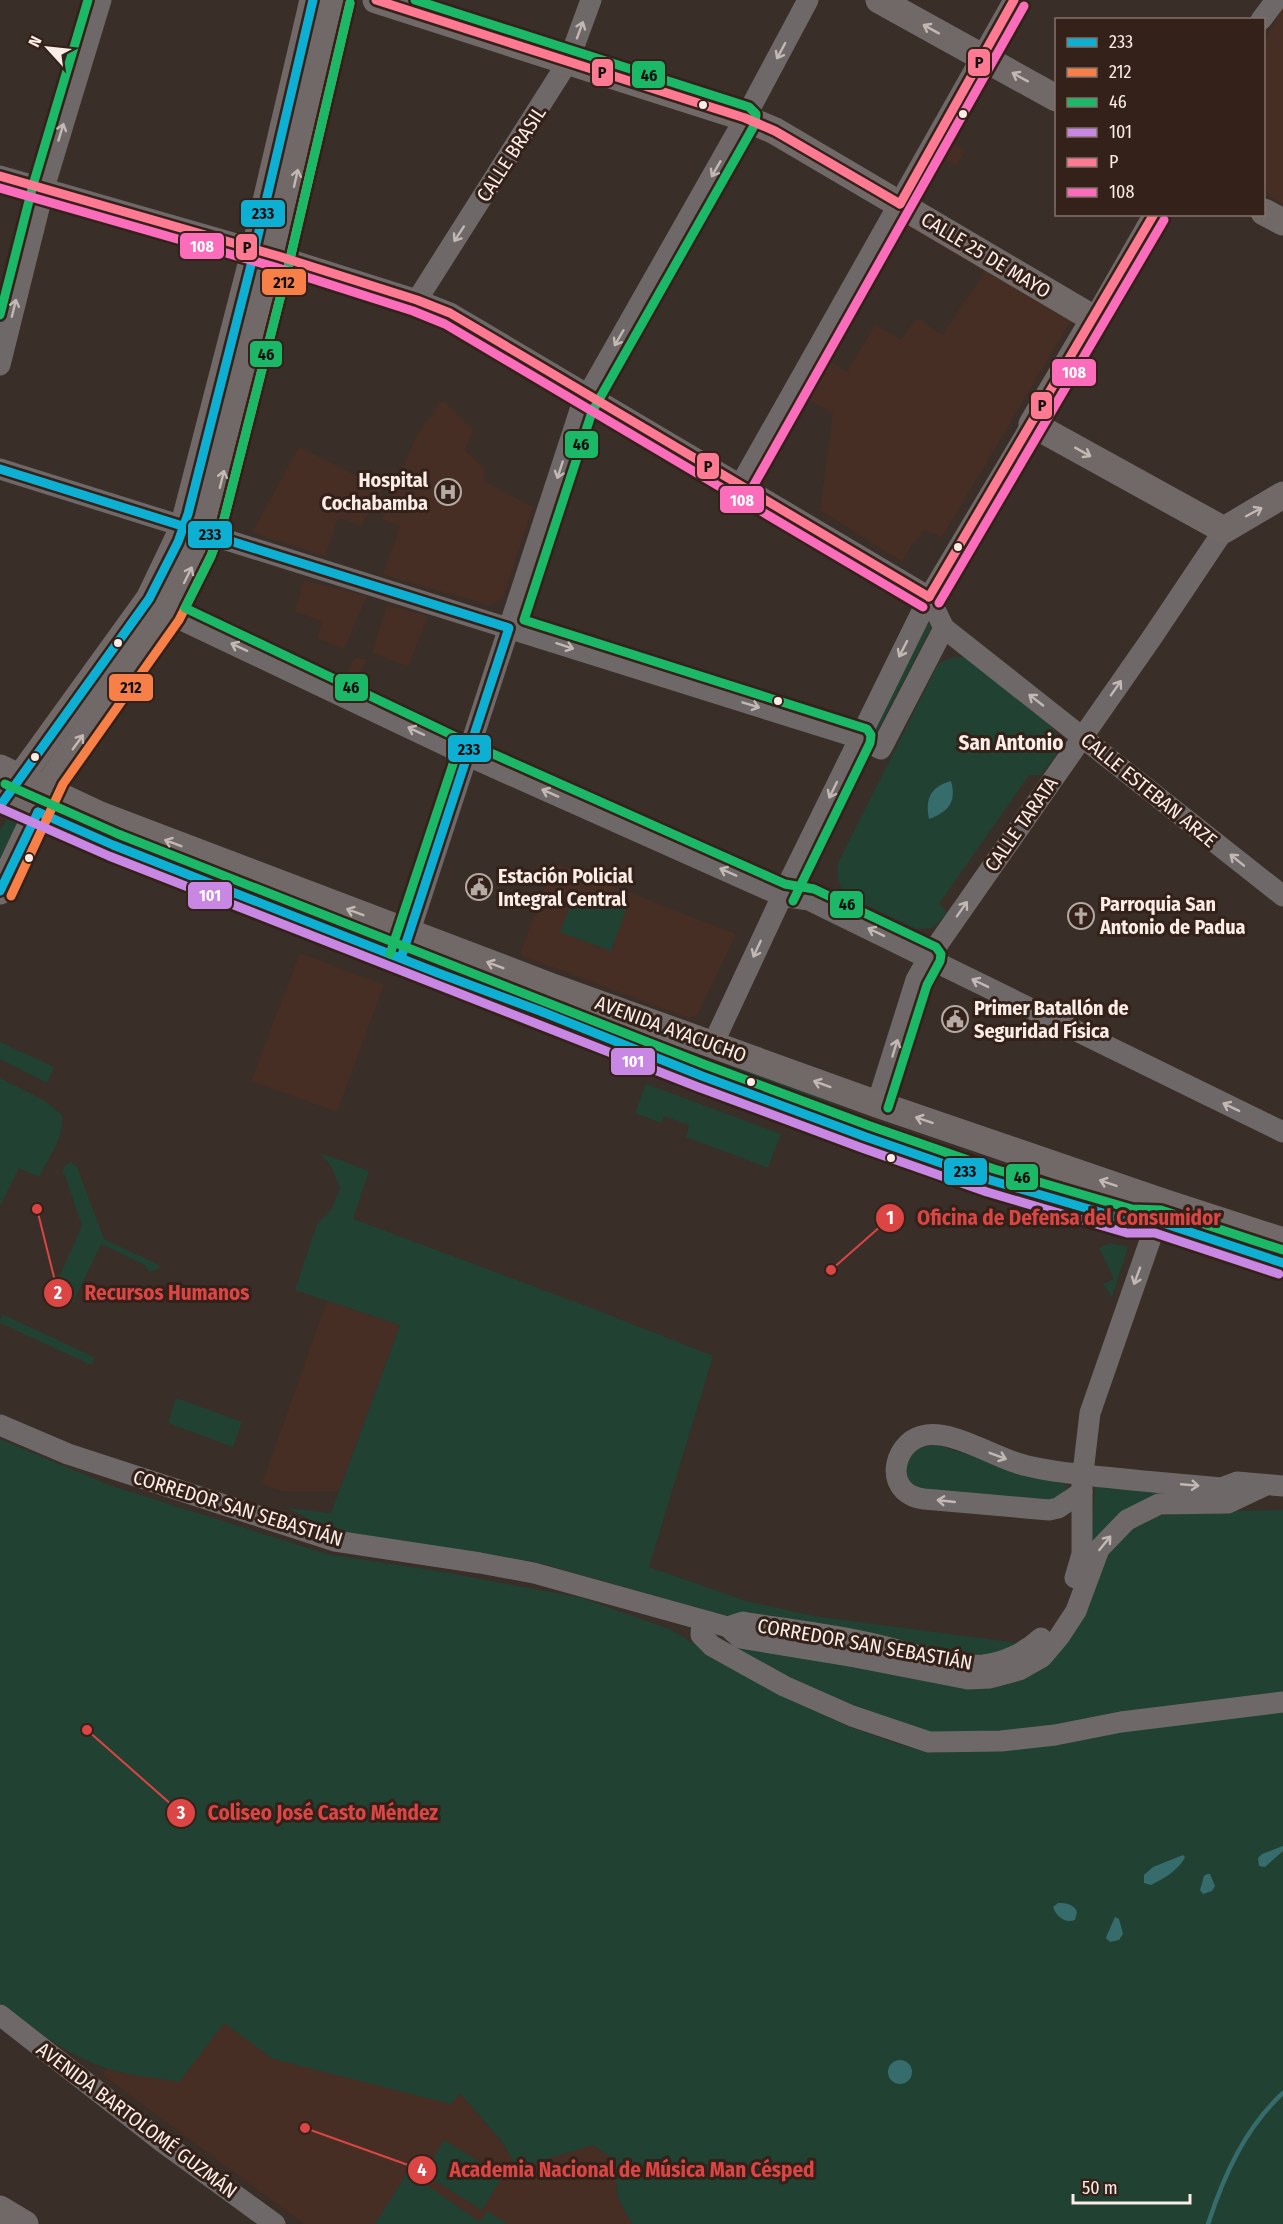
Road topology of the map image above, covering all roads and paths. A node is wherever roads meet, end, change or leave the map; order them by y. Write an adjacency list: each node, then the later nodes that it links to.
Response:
1 (101, 0): 16 (street, one-way to 1)
2 (313, 0): 21 (main road)
3 (338, 0): 21 (main road, one-way to 3)
4 (376, 0): 12 (main road, CALLE 25 DE MAYO)
5 (591, 0): 12 (street, CALLE BRASIL, one-way to 5)
6 (808, 0): 14 (street, one-way to 14)
7 (879, 0): 11 (main road, one-way to 7)
8 (1014, 0): 11 (street)
9 (1276, 0): 10 (street)
10 (1263, 18)
11 (983, 57): 13 (main road, one-way to 11); 17 (street)
12 (569, 60): 14 (main road, CALLE 25 DE MAYO); 22 (street, CALLE BRASIL, one-way to 22)
13 (1055, 97)
14 (745, 118): 17 (main road, CALLE 25 DE MAYO); 25 (street, one-way to 25)
15 (0, 176): 16 (street)
16 (44, 189): 21 (street); 24 (street, one-way to 16)
17 (900, 204): 23 (main road, CALLE 25 DE MAYO); 28 (street)
18 (1265, 213): 20 (main road)
19 (1153, 216): 23 (street)
20 (1283, 222)
21 (266, 253): 22 (street); 31 (main road)
22 (417, 300): 25 (street)
23 (1094, 319): 26 (main road)
24 (0, 365)
25 (586, 395): 28 (street); 34 (street, one-way to 34)
26 (1032, 424): 30 (main road, one-way to 30); 32 (street)
27 (0, 469): 31 (street)
28 (741, 484): 32 (street)
29 (1283, 495): 30 (main road, CALLE TARATA, one-way to 29)
30 (1224, 530): 36 (street, CALLE TARATA, one-way to 30)
31 (194, 531): 33 (main road, one-way to 31); 34 (street); 39 (main road)
32 (929, 597): 35 (street, CALLE ESTEBAN ARZE); 37 (street, one-way to 37)
33 (169, 614): 38 (street, one-way to 33); 40 (main road, one-way to 33)
34 (509, 628): 37 (street, one-way to 37); 38 (street)
35 (944, 628): 36 (street, CALLE ESTEBAN ARZE, one-way to 35); 37 (street)
36 (1082, 736): 43 (street, CALLE ESTEBAN ARZE, one-way to 36); 45 (street, CALLE TARATA, one-way to 36)
37 (859, 738): 42 (street, one-way to 42)
38 (468, 756): 42 (street, one-way to 38); 44 (street)
39 (5, 789): 40 (main road, AVENIDA AYACUCHO)
40 (42, 802): 41 (main road); 44 (main road, AVENIDA AYACUCHO, one-way to 40); 46 (main road, AVENIDA AYACUCHO)
41 (0, 891)
42 (782, 896): 45 (street, one-way to 42); 47 (street, one-way to 47)
43 (1283, 897)
44 (410, 932): 46 (street); 47 (main road, AVENIDA AYACUCHO, one-way to 44)
45 (928, 957): 48 (street, CALLE TARATA, one-way to 45); 49 (street, one-way to 45)
46 (401, 958): 50 (main road, AVENIDA AYACUCHO)
47 (713, 1044): 48 (main road, AVENIDA AYACUCHO, one-way to 47)
48 (877, 1104): 50 (main road, AVENIDA AYACUCHO, one-way to 48)
49 (1283, 1132)
50 (1160, 1212): 51 (main road, AVENIDA AYACUCHO); 52 (main road, AVENIDA AYACUCHO); 55 (street, CORREDOR SAN SEBASTIÁN, one-way to 55)
51 (1283, 1241)
52 (1283, 1263)
53 (0, 1425): 56 (street, CORREDOR SAN SEBASTIÁN)
54 (1274, 1485): 55 (street, one-way to 54); 57 (street, CORREDOR SAN SEBASTIÁN, one-way to 54)
55 (1082, 1486): 57 (street, CORREDOR SAN SEBASTIÁN)
56 (702, 1621): 57 (street, CORREDOR SAN SEBASTIÁN); 58 (street)
57 (728, 1628)
58 (1283, 1702)
59 (0, 2015): 62 (street, AVENIDA BARTOLOMÉ GUZMÁN)
60 (0, 2209): 61 (main road)
61 (25, 2224)
62 (275, 2224)

